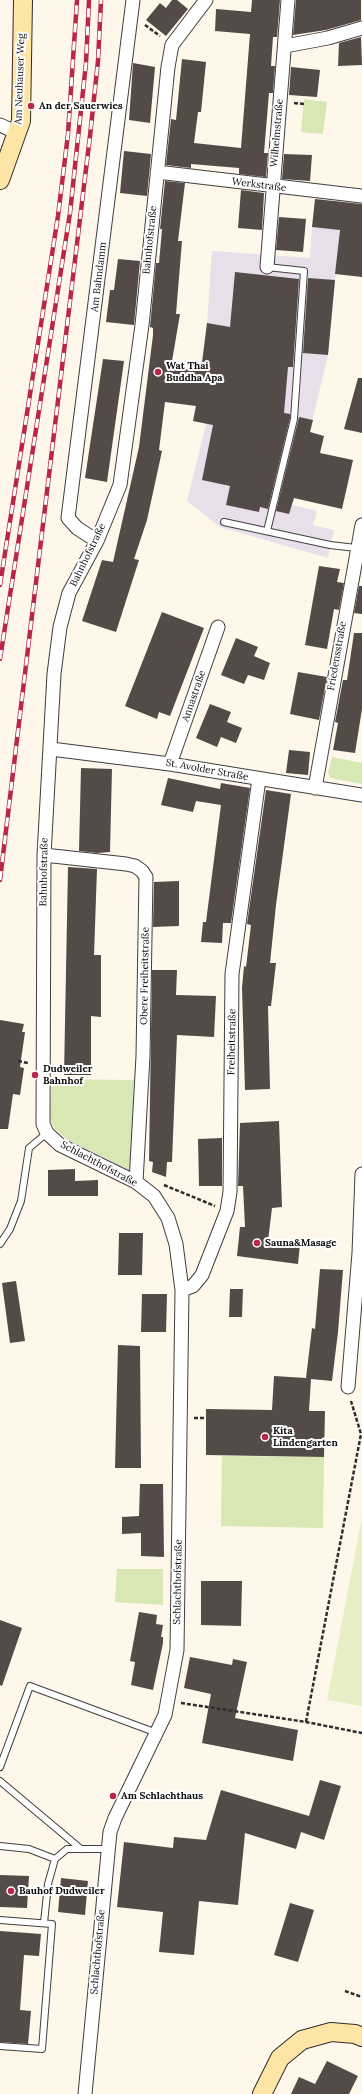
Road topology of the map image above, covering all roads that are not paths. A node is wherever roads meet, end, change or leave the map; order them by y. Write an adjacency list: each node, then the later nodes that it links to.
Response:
1 (23, 0): 8 (street, Am Neuhauser Weg)
2 (133, 0): 17 (street, Am Bahndamm)
3 (206, 0): 9 (street, Bahnhofstraße)
4 (288, 0): 6 (street, Wilhelmstraße)
5 (362, 28): 6 (street)
6 (285, 46): 11 (street, Wilhelmstraße)
7 (0, 125): 8 (street)
8 (18, 133): 10 (street, Am Neuhauser Weg)
9 (157, 172): 11 (street, Werkstraße); 17 (street, Bahnhofstraße)
10 (0, 180)
11 (273, 187): 12 (street, Werkstraße); 13 (street, Wilhelmstraße)
12 (362, 196)
13 (267, 267): 16 (lane)
14 (224, 522): 16 (lane)
15 (362, 525): 18 (street, Friedensstraße)
16 (267, 531): 18 (lane)
17 (97, 541): 20 (street, Bahnhofstraße)
18 (356, 548): 23 (street, Friedensstraße)
19 (218, 627): 21 (street, Annastraße)
20 (51, 749): 21 (street, St. Avolder Straße); 25 (street, Bahnhofstraße)
21 (170, 764): 22 (street, St. Avolder Straße)
22 (259, 779): 23 (street, St. Avolder Straße); 30 (street, Freiheitstraße)
23 (314, 788): 24 (street, St. Avolder Straße)
24 (362, 795)
25 (44, 855): 26 (street, Bahnhofstraße); 28 (street, Obere Freiheitstraße)
26 (45, 1129): 28 (street, Schlachthofstraße); 29 (lane)
27 (362, 1174): 31 (street)
28 (136, 1182): 30 (street, Schlachthofstraße)
29 (0, 1244)
30 (182, 1290): 32 (street, Schlachthofstraße)
31 (348, 1387)
32 (157, 1733): 33 (lane); 37 (street, Schlachthofstraße)
33 (0, 1767)
34 (0, 1781): 36 (lane)
35 (0, 1846): 38 (lane)
36 (81, 1849): 37 (lane); 38 (lane)
37 (107, 1849): 43 (street, Schlachthofstraße)
38 (55, 1859): 40 (lane)
39 (0, 1920): 40 (lane)
40 (44, 1923): 42 (lane)
41 (362, 2037): 44 (street)
42 (0, 2046)
43 (85, 2094)
44 (262, 2094)

